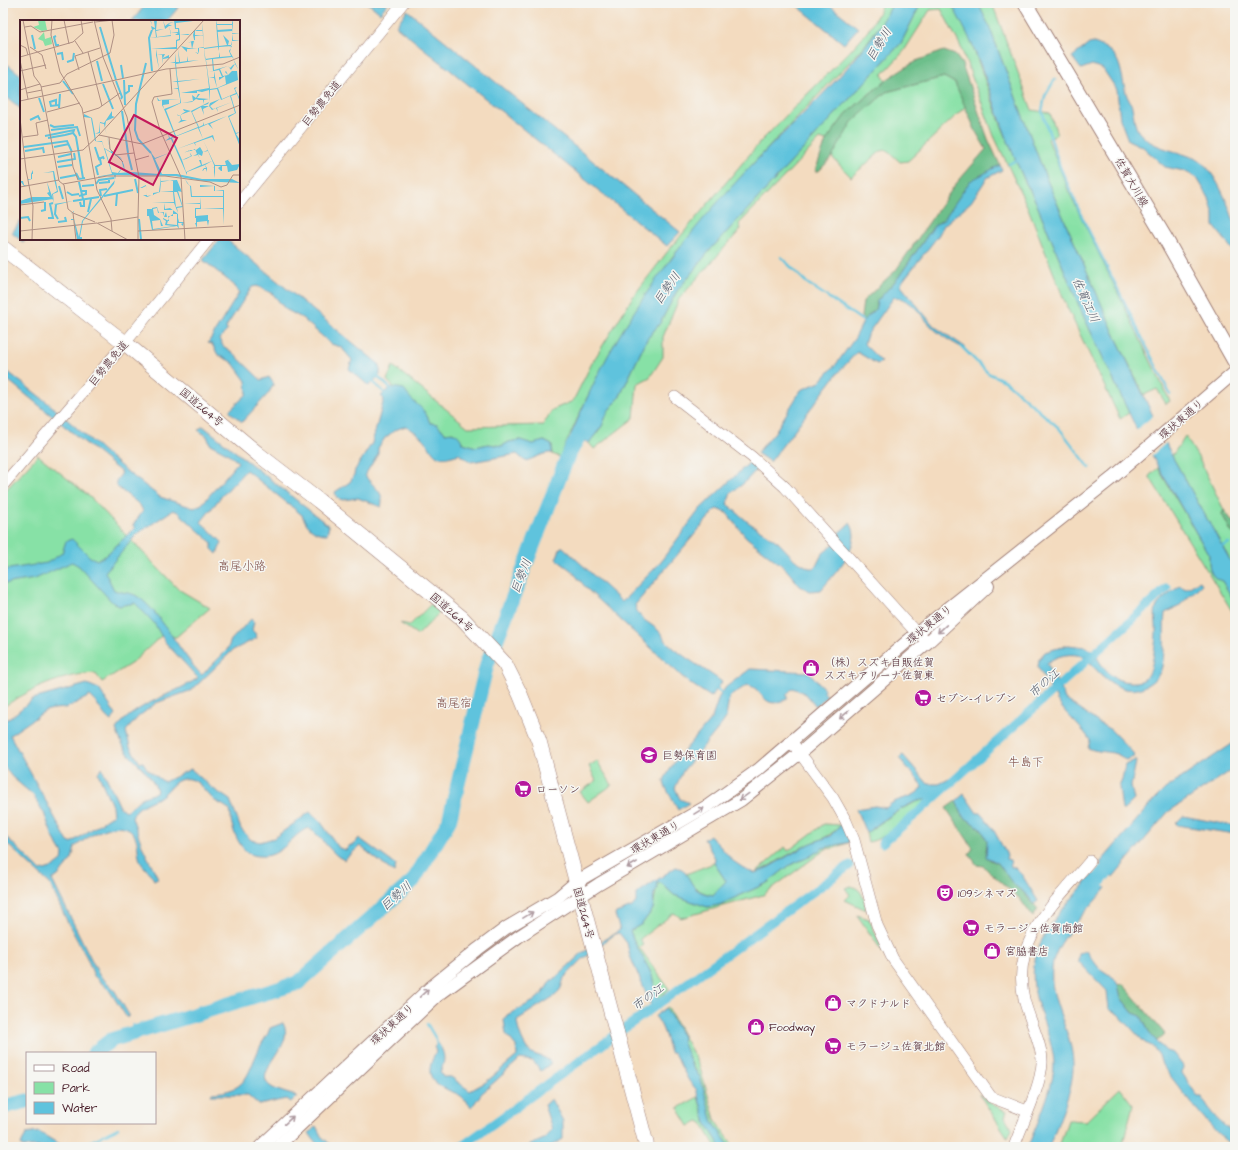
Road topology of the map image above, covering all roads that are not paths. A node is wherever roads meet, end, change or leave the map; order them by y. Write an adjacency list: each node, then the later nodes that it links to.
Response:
1 (403, 3): 3 (street, 巨勢農免道)
2 (1025, 3): 7 (main road, 佐賀大川線)
3 (240, 202)
4 (208, 240): 6 (street, 巨勢農免道)
5 (3, 248): 6 (highway, 国道264号)
6 (125, 343): 10 (street, 巨勢農免道); 17 (highway, 国道264号)
7 (1235, 362)
8 (1235, 372): 11 (main road, 環状東通り)
9 (675, 397): 12 (street)
10 (3, 485)
11 (1052, 526): 12 (main road, 環状東通り); 13 (main road, 環状東通り, one-way to 13)
12 (917, 633): 13 (street); 14 (main road, 環状東通り)
13 (928, 642): 15 (main road, 環状東通り, one-way to 15)
14 (791, 741): 15 (street); 17 (main road, 環状東通り, one-way to 14)
15 (800, 753): 18 (main road, 環状東通り, one-way to 18); 19 (street)
16 (1090, 861): 19 (street)
17 (576, 882): 18 (highway, 国道264号); 20 (main road, 環状東通り, one-way to 17)
18 (580, 897): 21 (main road, 環状東通り); 22 (highway, 国道264号)
19 (1027, 1111): 23 (street)
20 (260, 1147)
21 (277, 1147)
22 (647, 1147)
23 (1014, 1147)

